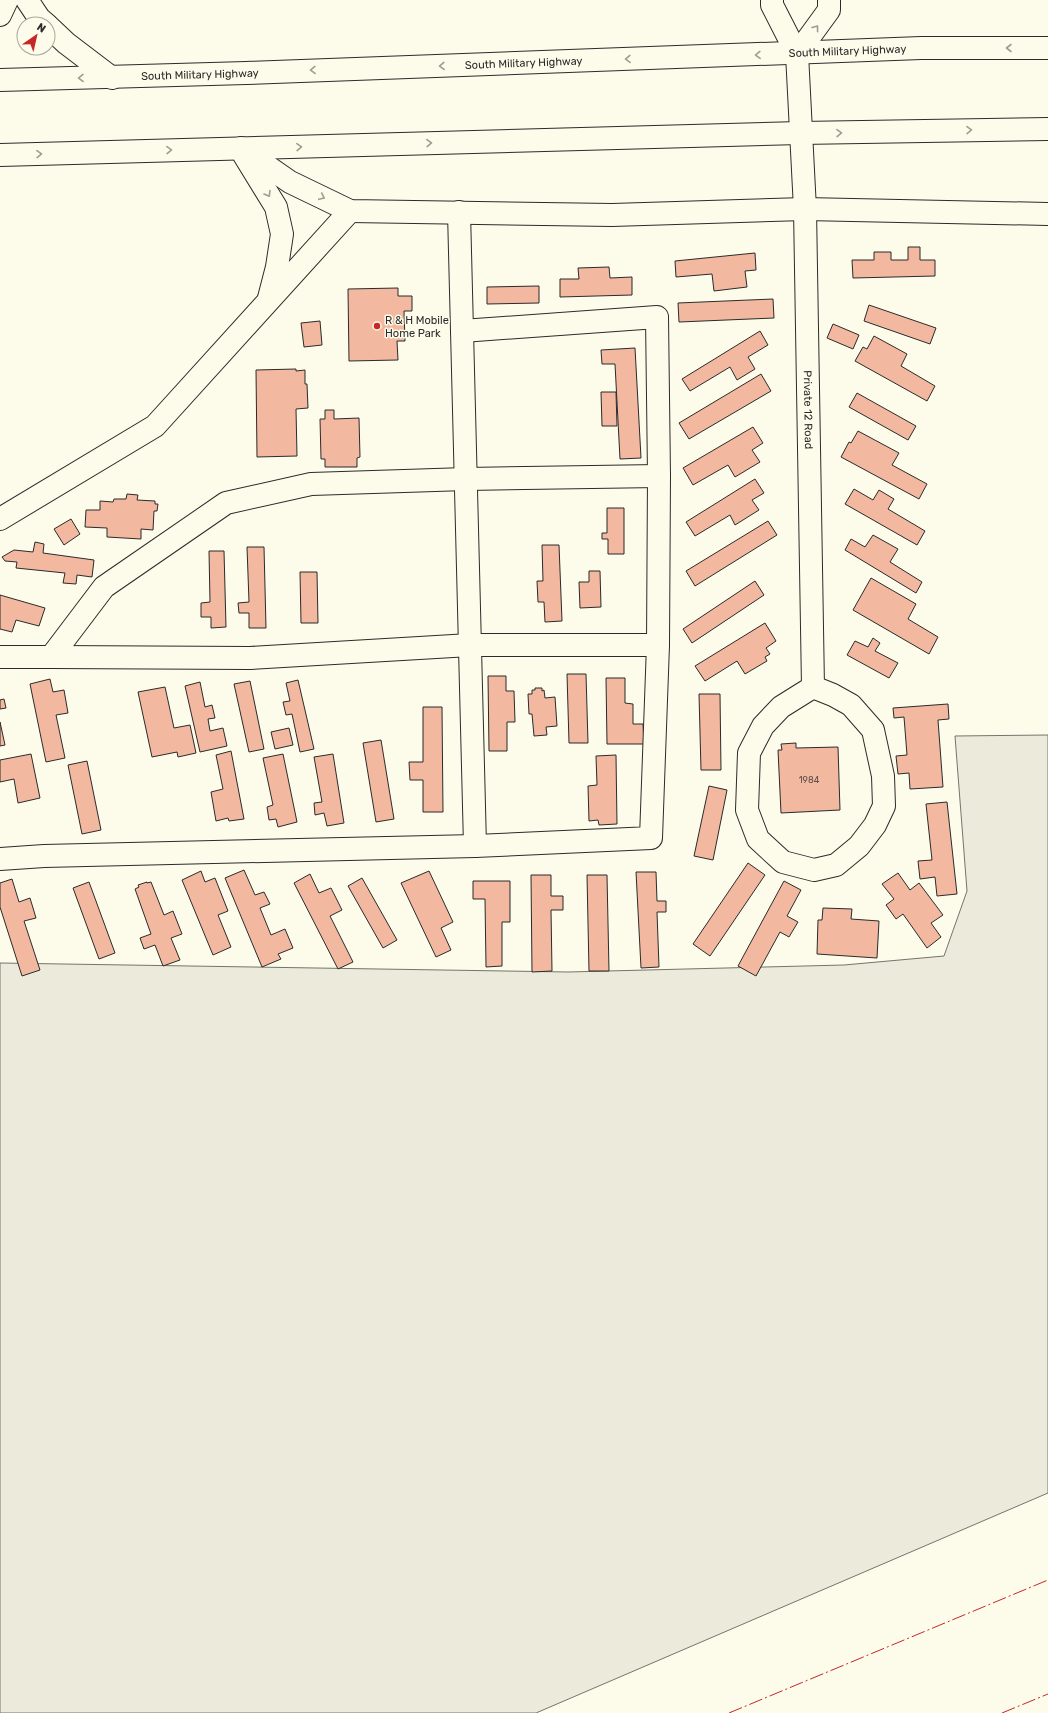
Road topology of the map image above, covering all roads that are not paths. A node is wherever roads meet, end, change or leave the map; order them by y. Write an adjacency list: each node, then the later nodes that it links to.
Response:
1 (6, 0): 5 (main road)
2 (27, 0): 6 (main road)
3 (772, 0): 9 (main road)
4 (829, 0): 9 (main road, one-way to 4)
5 (0, 15)
6 (39, 16)
7 (56, 33): 10 (main road)
8 (1048, 48): 9 (main road, South Military Highway, one-way to 9)
9 (797, 54): 10 (main road, South Military Highway, one-way to 10); 13 (main road, Private 12 Road)
10 (112, 78): 11 (main road, South Military Highway, one-way to 11)
11 (0, 80)
12 (1048, 129): 13 (main road, one-way to 12)
13 (800, 133): 14 (main road, one-way to 13); 16 (main road, Private 12 Road)
14 (240, 148): 15 (main road, one-way to 14); 17 (main road, one-way to 17); 20 (main road, one-way to 20)
15 (0, 155)
16 (805, 209): 18 (main road); 19 (main road); 29 (main road, Private 12 Road)
17 (350, 210): 18 (main road); 20 (main road)
18 (459, 212): 21 (main road)
19 (1048, 214)
20 (268, 301): 24 (main road)
21 (462, 331): 22 (main road); 23 (main road)
22 (659, 476): 23 (main road); 26 (main road)
23 (466, 479): 25 (main road); 28 (main road)
24 (0, 519)
25 (470, 645): 26 (main road); 28 (main road); 30 (main road)
26 (658, 645): 30 (main road)
27 (0, 656): 28 (main road)
28 (51, 657)
29 (813, 687): 29 (main road)
30 (475, 846): 31 (main road)
31 (0, 859)

